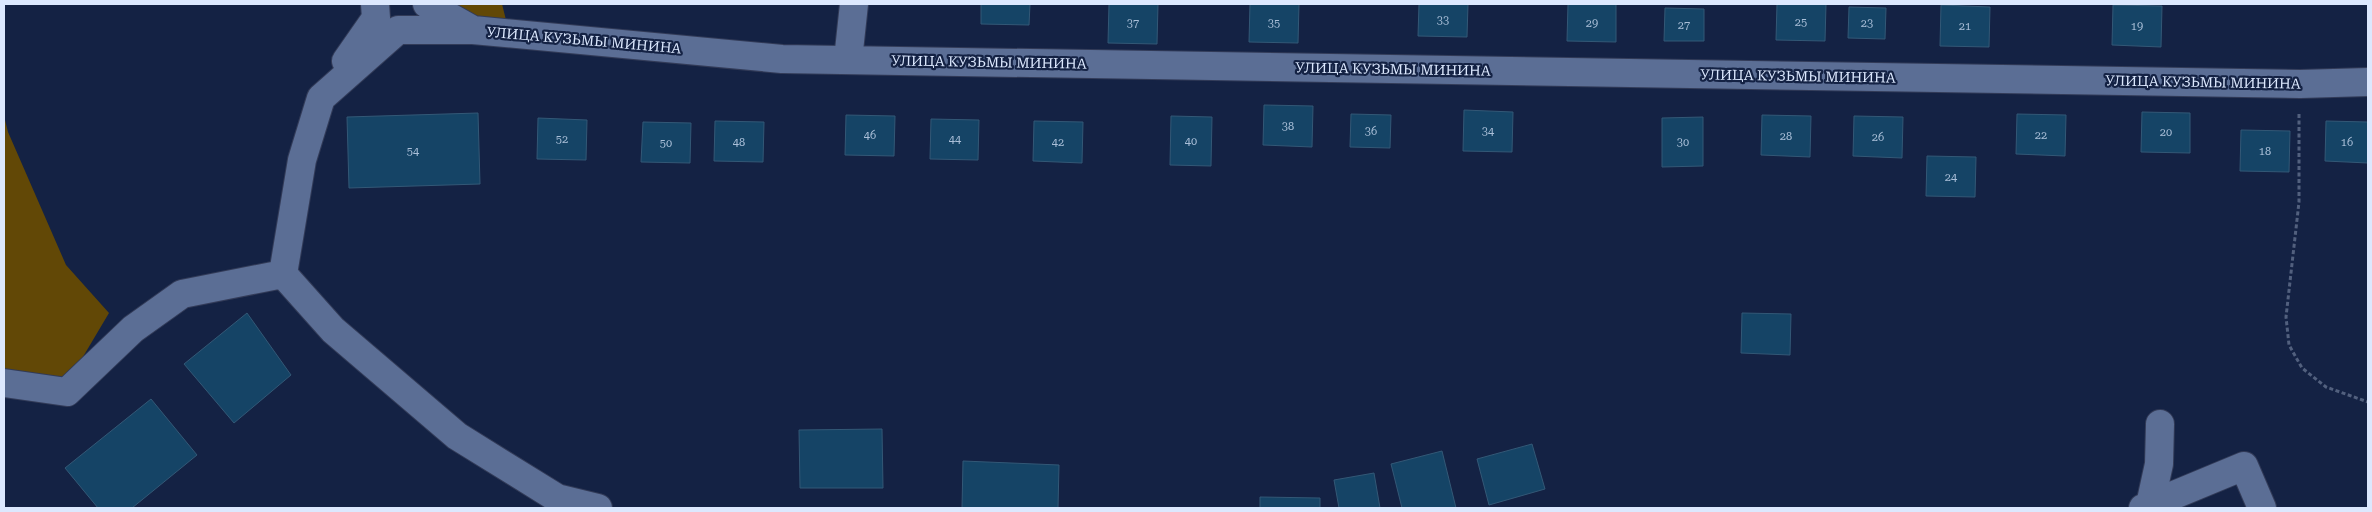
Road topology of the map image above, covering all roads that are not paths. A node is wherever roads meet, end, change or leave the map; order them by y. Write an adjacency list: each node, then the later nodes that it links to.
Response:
1 (375, 4): 7 (street)
2 (427, 4): 4 (street, УЛИЦА КУЗЬМЫ МИНИНА)
3 (854, 4): 5 (street)
4 (473, 30): 5 (street, УЛИЦА КУЗЬМЫ МИНИНА); 7 (street)
5 (848, 60): 6 (street, УЛИЦА КУЗЬМЫ МИНИНА)
6 (2368, 82)
7 (321, 98): 8 (street)
8 (283, 274): 9 (street); 12 (street)
9 (4, 383)
10 (2160, 424): 11 (street)
11 (2146, 507): 13 (street)
12 (598, 508)
13 (2262, 508)

